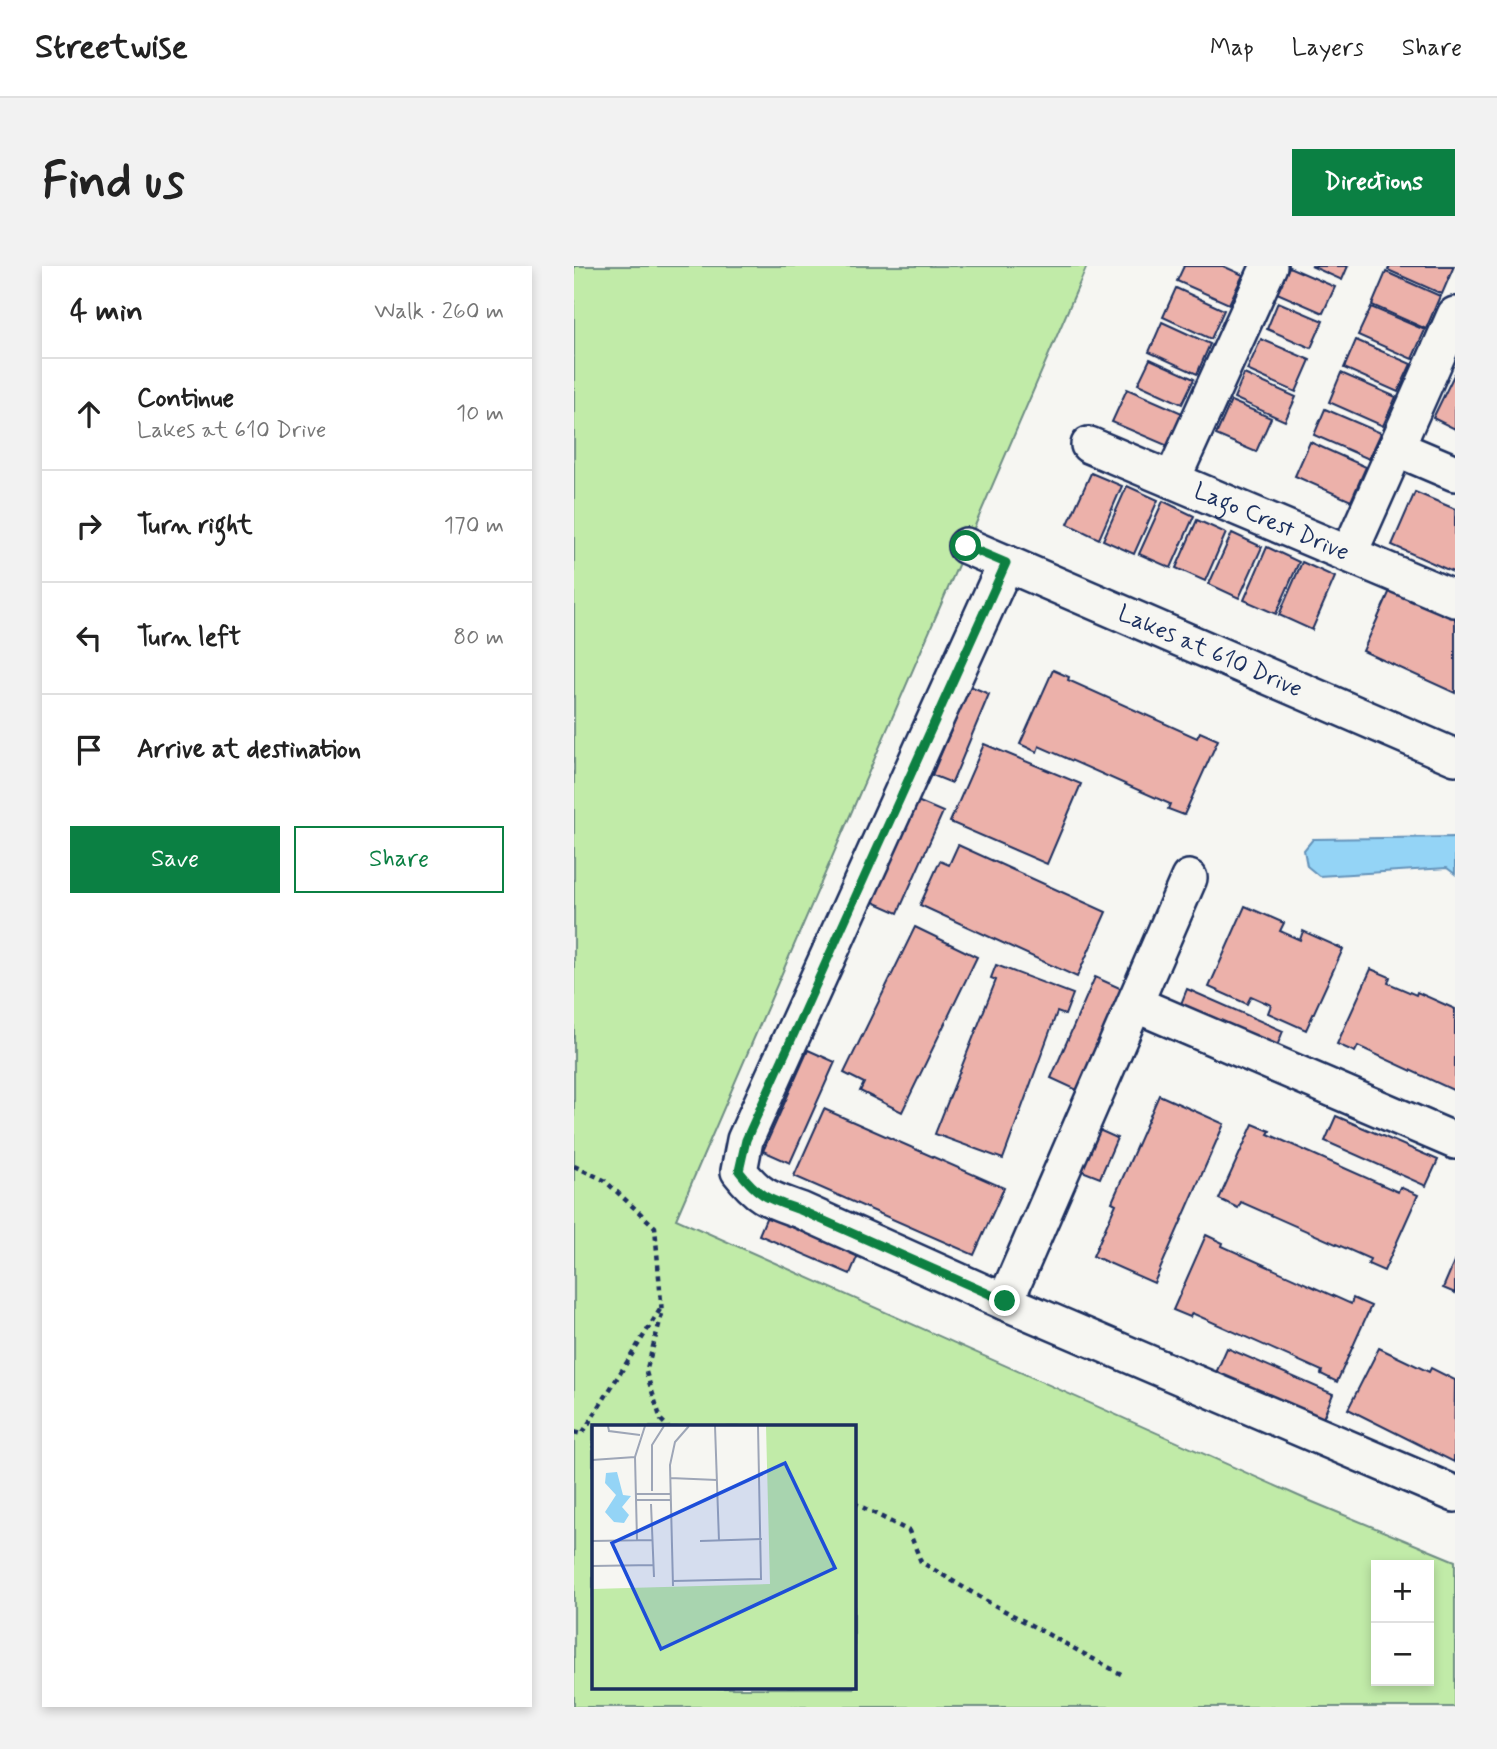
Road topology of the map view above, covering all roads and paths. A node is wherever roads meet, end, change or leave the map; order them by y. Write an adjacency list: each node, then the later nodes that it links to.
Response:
1 (1269, 266): 6 (street)
2 (1455, 315): 4 (street)
3 (1089, 445): 6 (street, Lago Crest Drive)
4 (1396, 448): 5 (street); 8 (street)
5 (1455, 473)
6 (1172, 480): 8 (street, Lago Crest Drive)
7 (966, 546): 9 (street, Lakes at 610 Drive)
8 (1349, 554): 10 (street, Lago Crest Drive)
9 (1006, 563): 11 (street, Lakes at 610 Drive); 16 (street)
10 (1455, 599)
11 (1455, 757)
12 (1189, 878): 13 (street)
13 (1135, 1004): 14 (street); 16 (street)
14 (1455, 1141)
15 (574, 1166): 17 (path)
16 (1005, 1301): 20 (street)
17 (662, 1307): 18 (path); 19 (path)
18 (666, 1425)
19 (574, 1432)
20 (1455, 1494)
21 (856, 1504): 22 (path)
22 (1121, 1674)

